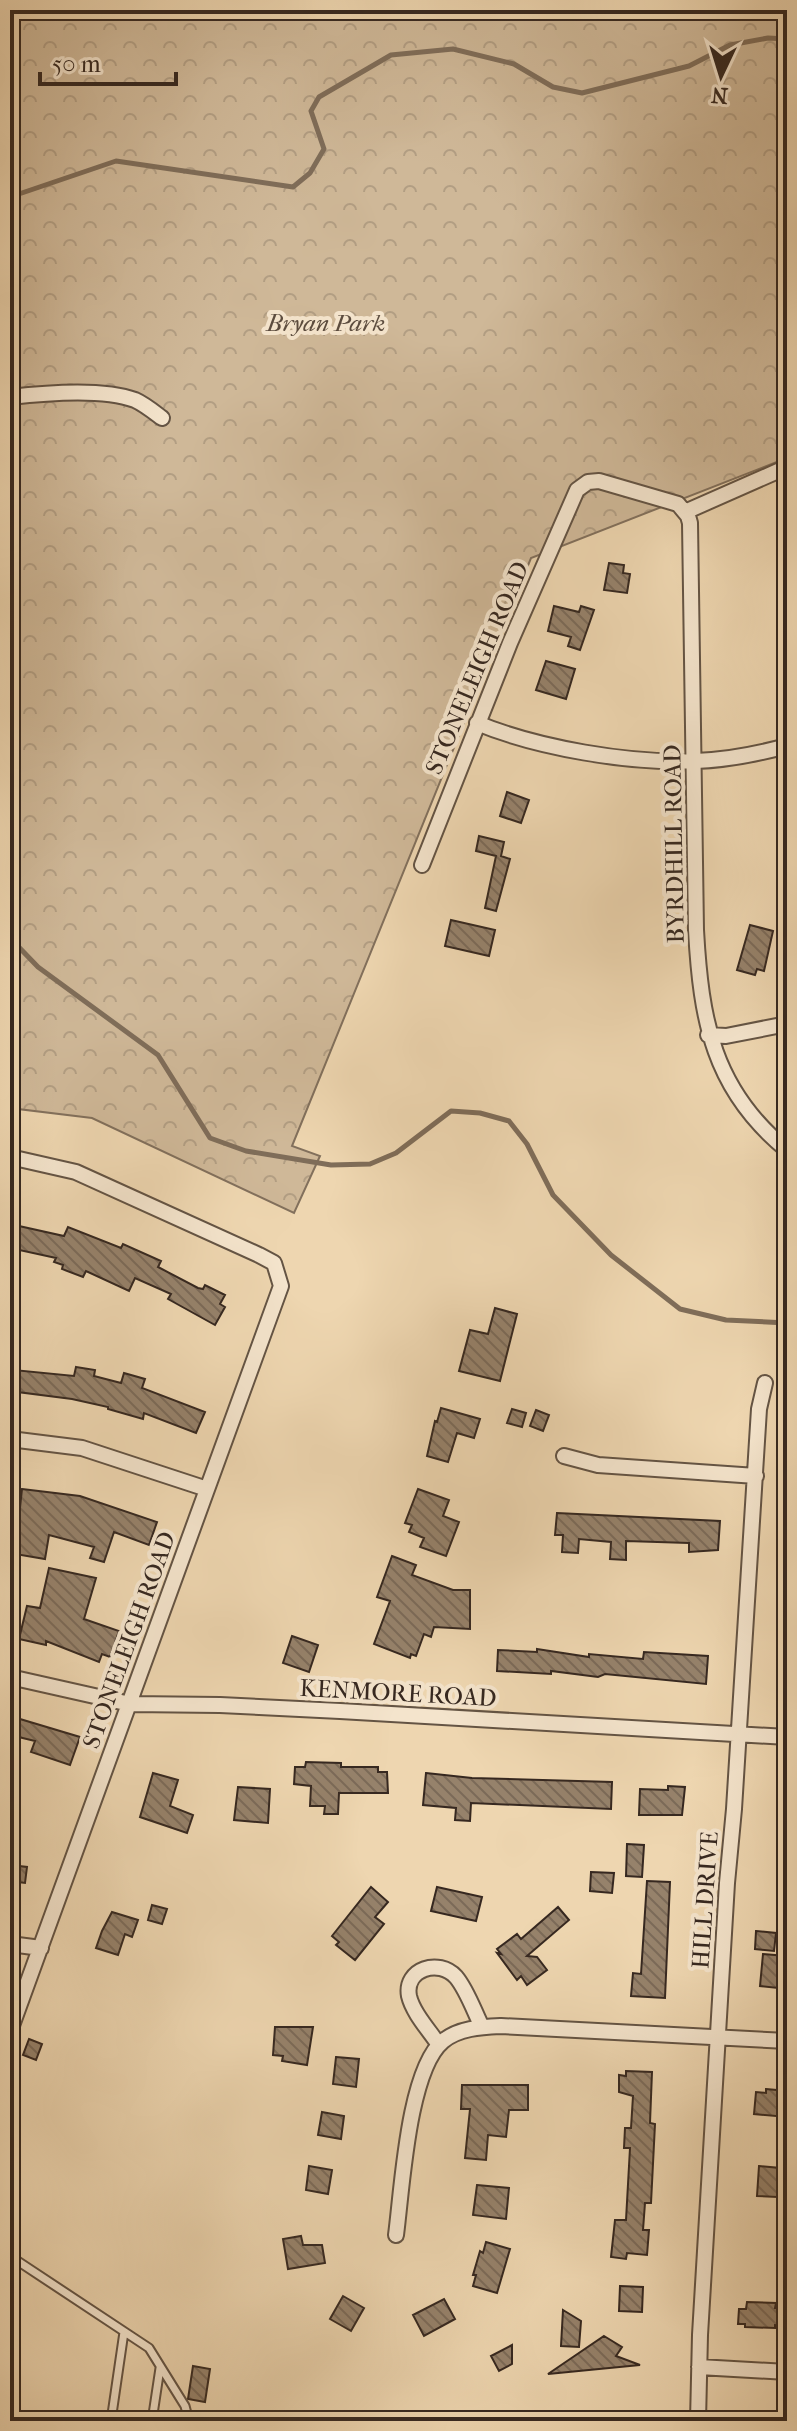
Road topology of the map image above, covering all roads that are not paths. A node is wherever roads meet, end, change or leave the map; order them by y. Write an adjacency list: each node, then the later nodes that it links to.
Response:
1 (10, 397): 2 (street)
2 (162, 418)
3 (787, 467): 4 (street)
4 (685, 512): 5 (street, STONELEIGH ROAD); 7 (street, BYRDHILL ROAD)
5 (477, 723): 7 (street); 8 (street, STONELEIGH ROAD)
6 (787, 746): 7 (street)
7 (694, 761): 10 (street, BYRDHILL ROAD)
8 (422, 865)
9 (787, 1024): 10 (street)
10 (708, 1035): 11 (street, BYRDHILL ROAD)
11 (787, 1150)
12 (10, 1157): 17 (street, STONELEIGH ROAD)
13 (765, 1383): 16 (street, HILL DRIVE)
14 (10, 1439): 17 (street)
15 (564, 1456): 16 (street)
16 (756, 1476): 20 (street, HILL DRIVE)
17 (207, 1489): 19 (street, STONELEIGH ROAD)
18 (10, 1677): 19 (street, KENMORE ROAD)
19 (130, 1704): 20 (street, KENMORE ROAD); 23 (street, STONELEIGH ROAD)
20 (739, 1735): 21 (street, KENMORE ROAD); 26 (street, HILL DRIVE)
21 (787, 1737)
22 (10, 1944): 23 (street)
23 (41, 1948): 25 (street, STONELEIGH ROAD)
24 (482, 2027): 26 (street); 28 (street); 28 (street)
25 (10, 2031)
26 (717, 2038): 27 (street); 33 (street, HILL DRIVE)
27 (787, 2041)
28 (439, 2045): 29 (street)
29 (396, 2235)
30 (10, 2256): 31 (lane)
31 (124, 2332): 32 (lane); 35 (lane)
32 (160, 2366): 36 (lane); 37 (lane)
33 (699, 2367): 34 (street); 38 (street, HILL DRIVE)
34 (787, 2372)
35 (111, 2421)
36 (152, 2421)
37 (189, 2421)
38 (698, 2421)

